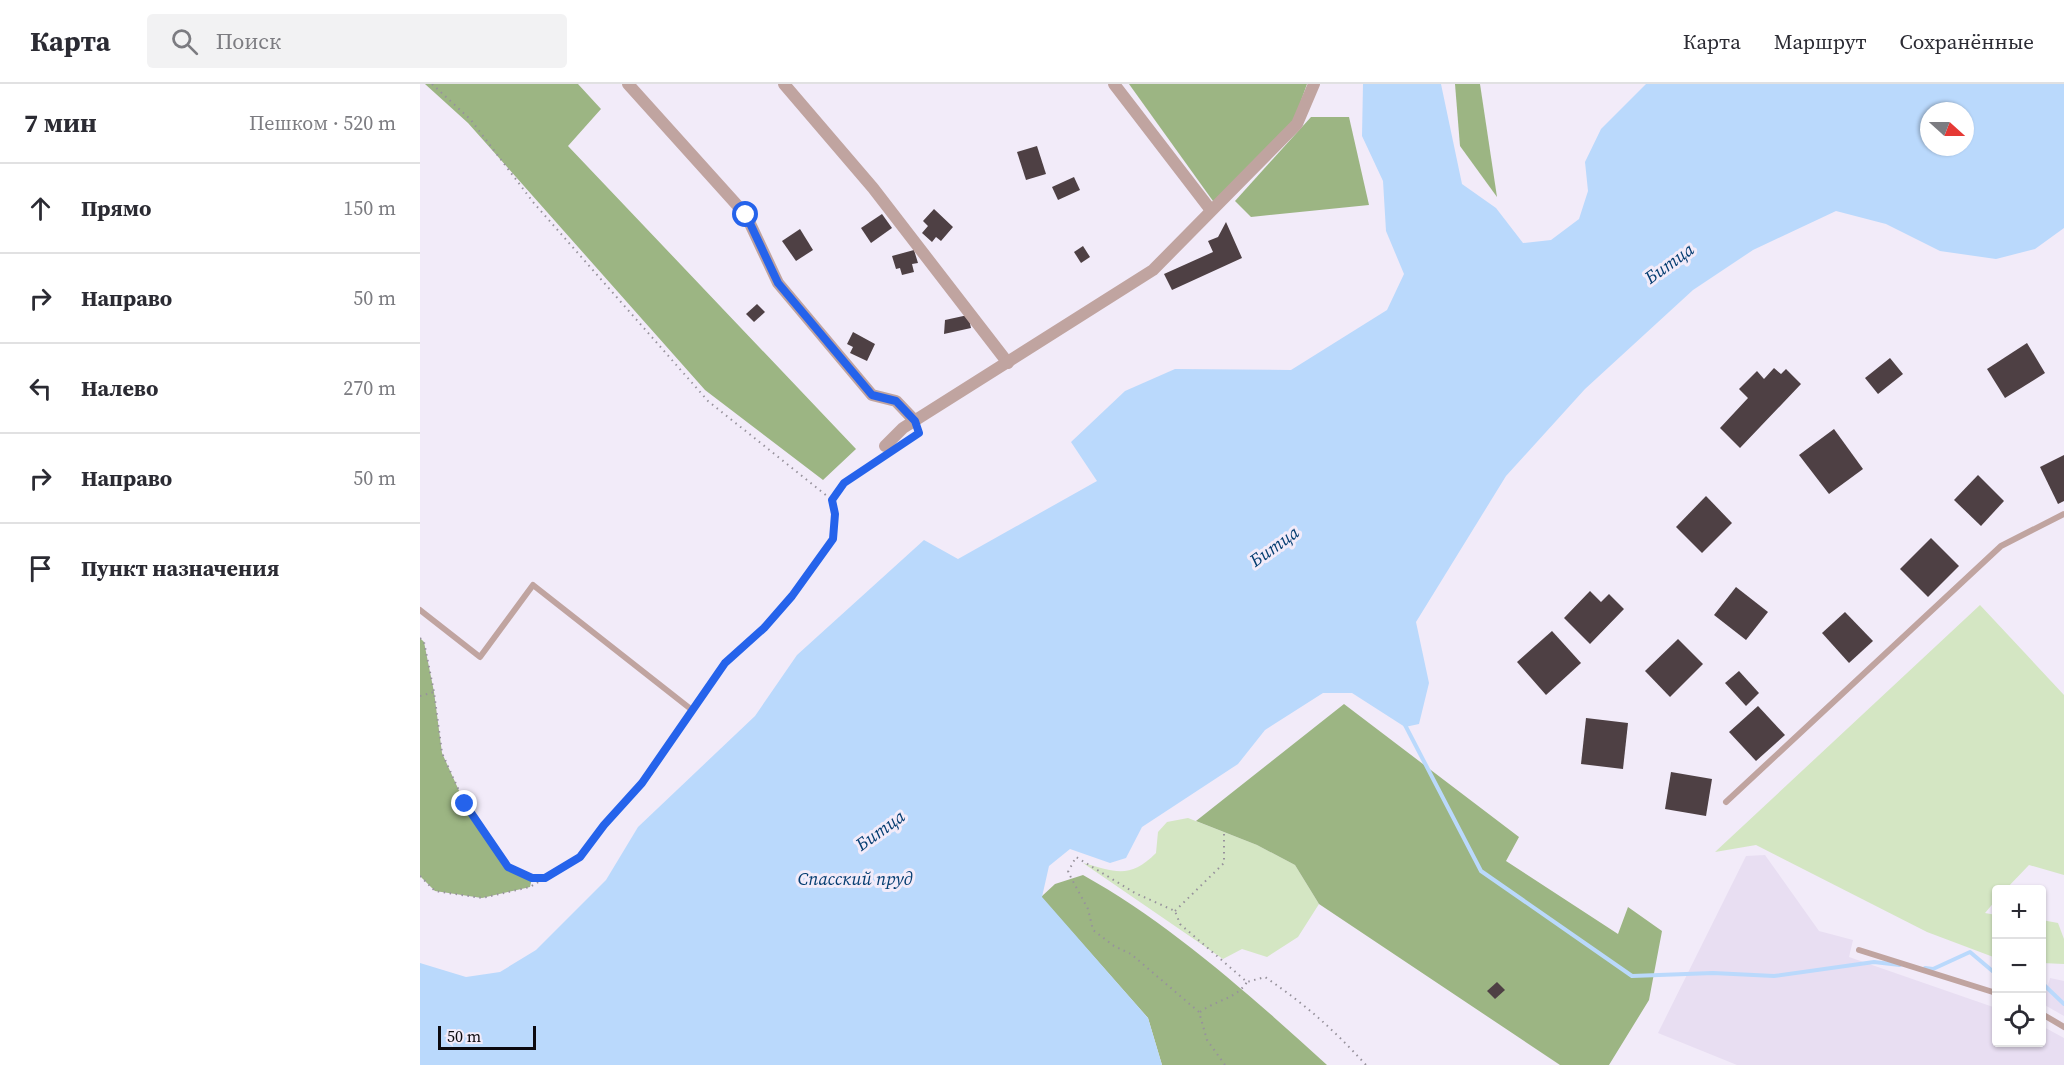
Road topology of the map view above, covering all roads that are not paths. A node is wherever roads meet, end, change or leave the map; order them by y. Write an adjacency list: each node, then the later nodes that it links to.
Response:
1 (628, 84): 7 (street)
2 (784, 84): 6 (street)
3 (1114, 84): 5 (street)
4 (1314, 84): 5 (street)
5 (1210, 209): 6 (street)
6 (1008, 363): 7 (street)
7 (915, 421): 8 (street)
8 (885, 450)
9 (2064, 514): 12 (lane)
10 (420, 610): 11 (lane)
11 (692, 710)
12 (1726, 802)
13 (1859, 950): 14 (lane)
14 (1992, 992)
15 (2046, 1016): 16 (lane)
16 (2064, 1027)

